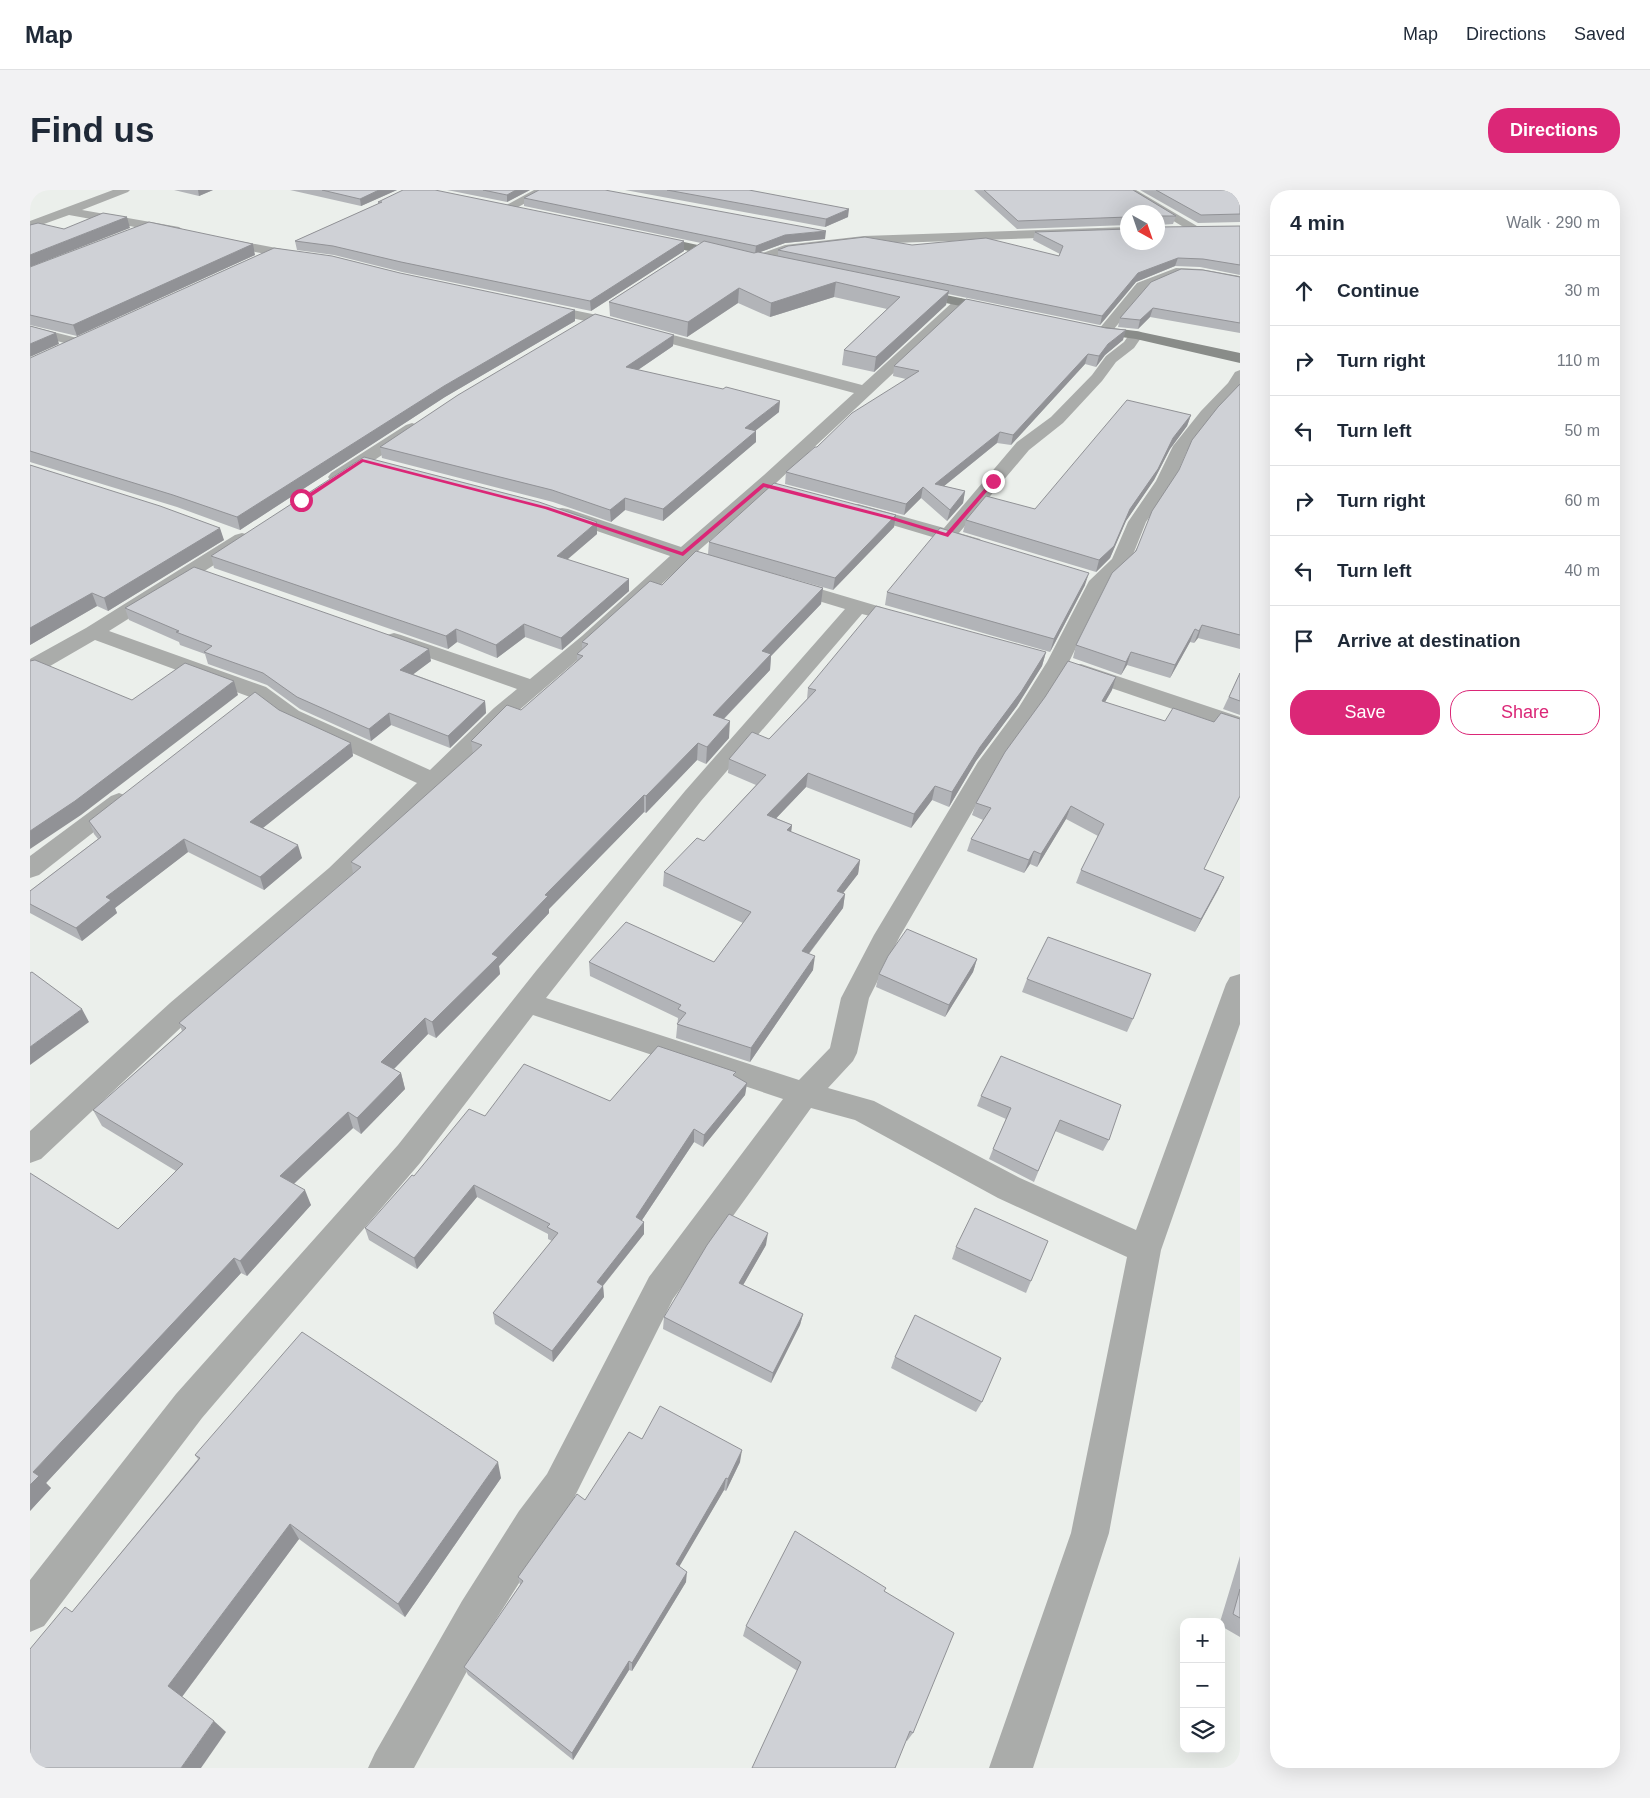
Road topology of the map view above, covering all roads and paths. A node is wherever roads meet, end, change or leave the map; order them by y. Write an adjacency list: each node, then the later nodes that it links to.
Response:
1 (124, 190): 5 (street)
2 (543, 190): 4 (street)
3 (1127, 190): 9 (street)
4 (503, 207): 6 (street)
5 (68, 211): 7 (street); 8 (street)
6 (527, 212)
7 (30, 225)
8 (151, 226): 12 (street); 14 (street)
9 (1167, 230)
10 (1120, 231): 16 (street)
11 (825, 232): 16 (street)
12 (191, 234)
13 (632, 235): 18 (street)
14 (125, 236)
15 (208, 239): 19 (street)
16 (864, 240): 22 (street)
17 (299, 242): 19 (street)
18 (699, 249): 22 (street); 23 (street)
19 (275, 253): 20 (street); 21 (street)
20 (314, 258)
21 (257, 261)
22 (754, 261): 24 (street)
23 (676, 264)
24 (782, 266)
25 (1240, 280): 35 (street)
26 (895, 289): 27 (street)
27 (960, 302): 30 (street); 42 (street)
28 (527, 305): 31 (street)
29 (614, 305): 31 (street)
30 (1008, 312)
31 (592, 318): 33 (street); 42 (street)
32 (1075, 326): 35 (street)
33 (576, 328)
34 (30, 330): 38 (street)
35 (1104, 332): 36 (street)
36 (1136, 335): 40 (street); 50 (street)
37 (96, 336): 38 (street)
38 (80, 343): 39 (street)
39 (63, 351)
40 (1240, 358)
41 (1240, 375): 56 (street)
42 (866, 391): 52 (street)
43 (427, 418): 44 (street)
44 (362, 460): 45 (street); 46 (street)
45 (389, 467)
46 (324, 486)
47 (845, 506): 50 (street)
48 (546, 508): 52 (street)
49 (224, 533): 59 (street)
50 (948, 535): 51 (street)
51 (985, 547)
52 (683, 555): 53 (street); 63 (street)
53 (710, 563)
54 (1080, 575): 56 (street)
55 (766, 579): 57 (street)
56 (1099, 581): 61 (street)
57 (858, 606): 58 (street); 71 (street)
58 (896, 617)
59 (93, 632): 62 (street); 64 (street)
60 (373, 632): 63 (street)
61 (1051, 660): 66 (street); 72 (street)
62 (30, 668)
63 (532, 687): 67 (street)
64 (258, 692): 65 (street); 67 (street)
65 (234, 710)
66 (1240, 725)
67 (433, 781): 73 (street)
68 (132, 790): 69 (street)
69 (30, 869)
70 (1240, 984): 74 (street)
71 (527, 1002): 72 (street); 75 (street)
72 (804, 1094): 74 (street); 76 (street)
73 (30, 1150)
74 (1146, 1250): 77 (street)
75 (30, 1612)
76 (390, 1768)
77 (1011, 1768)

